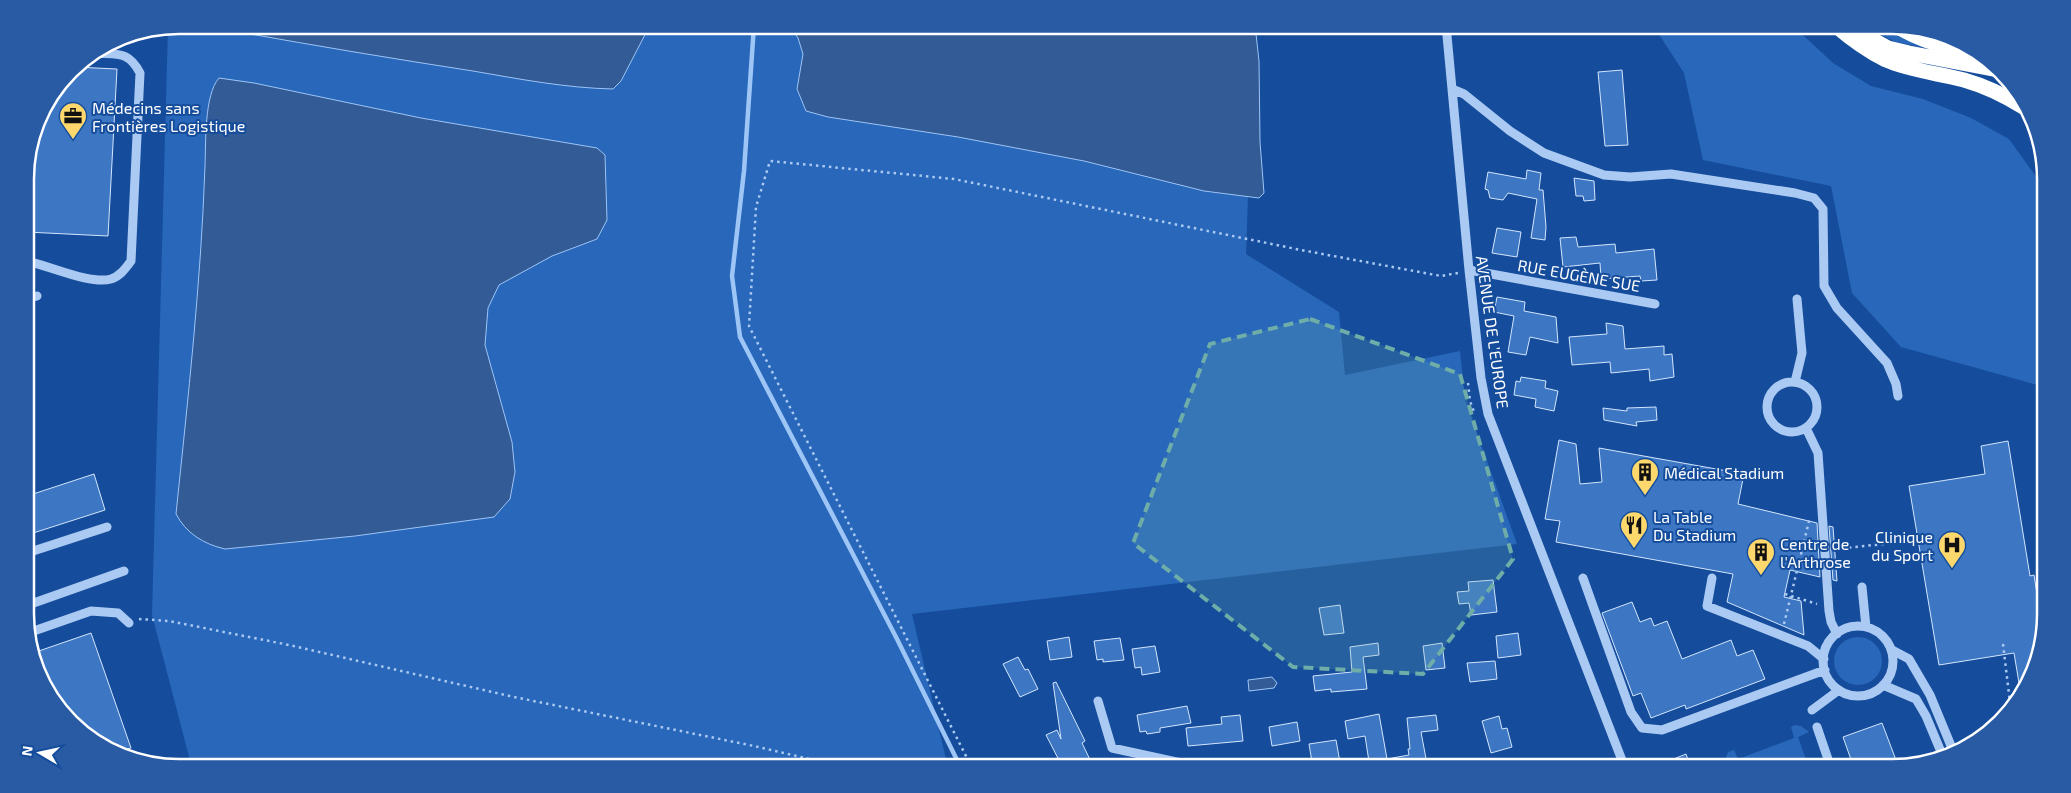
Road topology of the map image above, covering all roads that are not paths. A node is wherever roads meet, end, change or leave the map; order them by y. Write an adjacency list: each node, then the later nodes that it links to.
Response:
1 (1447, 34): 8 (street, AVENUE DE L'EUROPE)
2 (1846, 34): 9 (highway)
3 (1863, 34): 7 (highway)
4 (1910, 35): 5 (highway)
5 (1953, 48)
6 (105, 54): 10 (street)
7 (1985, 68)
8 (1452, 89): 11 (street, AVENUE DE L'EUROPE); 17 (street)
9 (2015, 102)
10 (34, 264)
11 (1469, 270): 15 (street, RUE EUGÈNE SUE); 41 (street, AVENUE DE L'EUROPE)
12 (37, 296): 13 (street)
13 (34, 297)
14 (1797, 299): 16 (street)
15 (1655, 304)
16 (1795, 382): 18 (street); 18 (street)
17 (1898, 396)
18 (1806, 428): 29 (street)
19 (108, 527): 20 (street)
20 (34, 551)
21 (124, 571): 25 (street)
22 (1583, 578): 32 (street)
23 (1712, 578): 31 (street)
24 (1862, 587): 27 (street)
25 (34, 603)
26 (129, 623): 28 (street)
27 (1866, 627): 29 (street); 30 (street)
28 (35, 631)
29 (1837, 634): 31 (street)
30 (1892, 650): 33 (street); 38 (street)
31 (1824, 659): 32 (street)
32 (1825, 670): 34 (street)
33 (1883, 685): 34 (street); 39 (street)
34 (1839, 690): 36 (street)
35 (1098, 701): 40 (street)
36 (1812, 710)
37 (1817, 727): 42 (street)
38 (1951, 746)
39 (1940, 751)
40 (1163, 759)
41 (1622, 759)
42 (1828, 759)

